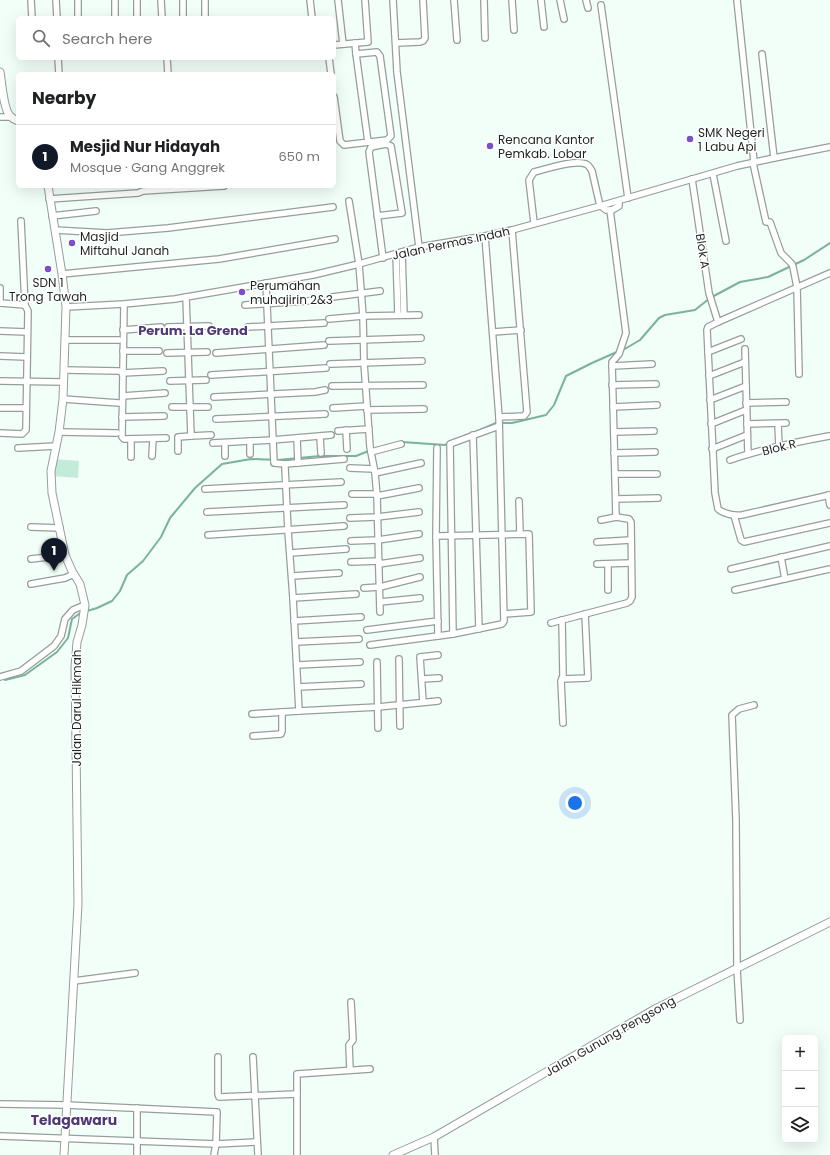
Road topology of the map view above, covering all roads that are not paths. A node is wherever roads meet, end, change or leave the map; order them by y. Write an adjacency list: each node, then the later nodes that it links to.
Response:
1 (31, 0): 23 (street)
2 (56, 0): 24 (street)
3 (78, 0): 25 (street)
4 (114, 0): 26 (street)
5 (137, 0): 27 (street)
6 (161, 0): 28 (street)
7 (183, 0): 29 (street)
8 (205, 0): 30 (street)
9 (310, 0): 31 (street)
10 (338, 0): 39 (street)
11 (365, 0): 37 (street)
12 (393, 0): 38 (street)
13 (423, 0): 38 (street)
14 (454, 0): 36 (street)
15 (484, 0): 35 (street)
16 (512, 0): 34 (street)
17 (542, 0): 33 (street)
18 (560, 0): 32 (street)
19 (586, 0): 22 (street)
20 (737, 0): 57 (street)
21 (601, 5): 62 (street)
22 (588, 8)
23 (32, 16)
24 (57, 16)
25 (78, 16)
26 (115, 16)
27 (137, 16)
28 (162, 16)
29 (183, 16)
30 (205, 16)
31 (312, 16)
32 (564, 19)
33 (544, 27)
34 (514, 30)
35 (485, 38)
36 (457, 40)
37 (355, 43): 39 (street); 41 (street)
38 (396, 43): 79 (street)
39 (343, 44): 40 (street)
40 (336, 45)
41 (356, 54): 54 (street); 54 (street)
42 (762, 54): 56 (street)
43 (58, 60): 47 (street)
44 (168, 60): 48 (street)
45 (329, 60): 49 (street)
46 (0, 72): 52 (street)
47 (59, 72)
48 (168, 72)
49 (331, 72)
50 (336, 112): 54 (street)
51 (0, 116): 52 (street)
52 (11, 116): 53 (street)
53 (16, 120)
54 (368, 142)
55 (830, 147): 56 (street, Jalan Permas Indah)
56 (774, 158): 57 (street, Jalan Permas Indah)
57 (754, 162): 58 (street, Jalan Permas Indah); 87 (street)
58 (713, 174): 59 (street, Jalan Permas Indah); 78 (street)
59 (692, 179): 62 (street, Jalan Permas Indah); 104 (street, Blok A)
60 (48, 188): 63 (street)
61 (192, 188): 63 (street)
62 (628, 198): 65 (street, Jalan Permas Indah)
63 (49, 199): 70 (street)
64 (349, 201): 83 (street)
65 (619, 201): 66 (street, Jalan Permas Indah); 68 (street)
66 (601, 206): 68 (street); 73 (street, Jalan Permas Indah); 73 (street)
67 (333, 207): 74 (street)
68 (610, 210): 137 (street)
69 (96, 211): 70 (street)
70 (52, 216): 74 (street)
71 (377, 216): 71 (street); 82 (street)
72 (21, 221): 95 (street)
73 (534, 223): 75 (street, Jalan Permas Indah)
74 (55, 230): 85 (street)
75 (512, 230): 76 (street, Jalan Permas Indah); 111 (street)
76 (485, 236): 79 (street, Jalan Permas Indah); 114 (street)
77 (335, 240): 85 (street)
78 (726, 241)
79 (419, 247): 80 (street, Jalan Permas Indah)
80 (402, 252): 81 (street, Jalan Permas Indah); 100 (street)
81 (396, 254): 82 (street, Jalan Permas Indah); 100 (street)
82 (383, 258): 83 (street, Jalan Permas Indah)
83 (359, 264): 86 (street, Jalan Permas Indah); 90 (street)
84 (830, 272): 87 (street)
85 (62, 274): 99 (street)
86 (266, 283): 91 (street, Jalan Permas Indah); 97 (street)
87 (797, 287): 104 (street); 142 (street)
88 (0, 288): 94 (street)
89 (380, 291): 90 (street)
90 (361, 294): 92 (street); 102 (street)
91 (186, 297): 96 (street, Jalan Permas Indah); 106 (street)
92 (332, 297)
93 (322, 300): 97 (street)
94 (0, 303): 95 (street)
95 (25, 304): 113 (street)
96 (124, 304): 99 (street, Jalan Permas Indah); 110 (street)
97 (267, 304): 98 (street); 109 (street)
98 (245, 305)
99 (66, 307): 117 (street)
100 (401, 315): 101 (street); 102 (street)
101 (419, 315)
102 (363, 316): 103 (street); 119 (street)
103 (329, 319)
104 (718, 322): 128 (street)
105 (324, 323): 109 (street)
106 (187, 326): 107 (street); 110 (street); 126 (street)
107 (209, 326)
108 (248, 327): 109 (street)
109 (268, 327): 122 (street)
110 (123, 330): 124 (street)
111 (521, 330): 114 (street); 183 (street)
112 (0, 331): 113 (street)
113 (27, 332): 132 (street)
114 (493, 332): 183 (street)
115 (421, 338): 119 (street)
116 (741, 338): 128 (street)
117 (65, 340): 118 (street); 138 (street)
118 (119, 340)
119 (363, 340): 120 (street); 135 (street)
120 (329, 341)
121 (324, 345): 122 (street)
122 (268, 349): 130 (street); 141 (street)
123 (745, 349): 134 (street)
124 (123, 351): 125 (street); 140 (street)
125 (159, 351)
126 (188, 352): 127 (street); 129 (street); 148 (street)
127 (207, 352)
128 (708, 352): 144 (street)
129 (167, 353)
130 (216, 353)
131 (0, 356): 132 (street)
132 (26, 357): 149 (street)
133 (422, 361): 135 (street)
134 (745, 362): 144 (street); 156 (street)
135 (364, 363): 141 (street); 155 (street)
136 (652, 364): 137 (street)
137 (612, 366): 153 (street)
138 (64, 370): 140 (street); 150 (street)
139 (163, 371): 140 (street)
140 (121, 372): 160 (street)
141 (269, 372): 143 (street); 159 (street)
142 (799, 374)
143 (211, 375)
144 (709, 376): 163 (street)
145 (206, 380): 148 (street)
146 (0, 381): 149 (street)
147 (170, 381): 148 (street)
148 (189, 381): 169 (street)
149 (26, 382): 150 (street); 173 (street)
150 (63, 382): 162 (street)
151 (656, 384): 153 (street)
152 (423, 385): 155 (street)
153 (612, 385): 171 (street)
154 (332, 386): 155 (street)
155 (366, 386): 175 (street)
156 (746, 386): 163 (street); 166 (street)
157 (325, 390): 159 (street)
158 (165, 393): 160 (street)
159 (270, 395): 161 (street); 181 (street)
160 (123, 396): 180 (street)
161 (214, 397)
162 (63, 400): 165 (street); 192 (street)
163 (710, 400): 184 (street)
164 (786, 402): 166 (street)
165 (119, 403)
166 (746, 403): 177 (street)
167 (657, 406): 171 (street)
168 (172, 407): 169 (street)
169 (190, 407): 170 (street); 200 (street)
170 (208, 407)
171 (613, 407): 193 (street)
172 (0, 408): 173 (street)
173 (26, 408): 194 (street)
174 (333, 408): 175 (street)
175 (367, 408): 176 (street); 188 (street)
176 (424, 409)
177 (746, 410): 184 (street); 185 (street)
178 (325, 414): 181 (street)
179 (164, 416): 180 (street)
180 (122, 417): 206 (street)
181 (271, 417): 182 (street); 207 (street)
182 (216, 419)
183 (499, 422): 198 (street); 264 (street)
184 (711, 424): 217 (street)
185 (746, 424): 186 (street); 199 (street)
186 (778, 424): 187 (street); 213 (street)
187 (786, 424)
188 (369, 429): 189 (street); 218 (street)
189 (346, 430): 190 (street); 216 (street)
190 (338, 431)
191 (654, 431): 193 (street)
192 (59, 432): 195 (street); 212 (street)
193 (614, 432): 222 (street)
194 (0, 433)
195 (117, 433)
196 (211, 435): 200 (street)
197 (331, 435): 202 (street)
198 (474, 435): 266 (street); 267 (street)
199 (747, 435): 217 (street); 224 (street)
200 (191, 436): 219 (street)
201 (829, 436): 213 (street, Blok R)
202 (320, 437): 204 (street); 220 (street)
203 (166, 438): 205 (street)
204 (297, 438): 207 (street); 228 (street)
205 (153, 439): 206 (street); 225 (street)
206 (131, 440): 227 (street)
207 (272, 440): 208 (street); 232 (street)
208 (250, 442): 210 (street); 223 (street)
209 (213, 443): 210 (street)
210 (225, 443): 226 (street)
211 (401, 444): 218 (street)
212 (56, 446): 214 (street); 260 (street)
213 (779, 447): 224 (street, Blok R)
214 (18, 448)
215 (437, 448): 268 (street)
216 (347, 449)
217 (712, 449): 252 (street)
218 (370, 450): 234 (street)
219 (178, 451)
220 (320, 452)
221 (655, 452): 222 (street)
222 (614, 453): 235 (street)
223 (250, 454)
224 (748, 454): 230 (street, Blok R)
225 (152, 456)
226 (225, 456)
227 (131, 457)
228 (298, 459): 229 (street); 232 (street)
229 (344, 459)
230 (730, 460)
231 (421, 463): 234 (street)
232 (285, 464): 238 (street)
233 (350, 468): 234 (street)
234 (374, 471): 242 (street)
235 (615, 474): 236 (street); 245 (street)
236 (657, 474)
237 (341, 482): 238 (street)
238 (287, 485): 240 (street); 249 (street)
239 (419, 488): 242 (street)
240 (205, 489)
241 (352, 494): 242 (street)
242 (377, 495): 253 (street)
243 (829, 495): 248 (street); 252 (street)
244 (658, 498): 245 (street)
245 (616, 499): 254 (street)
246 (519, 501): 262 (street)
247 (344, 505): 249 (street)
248 (830, 505)
249 (287, 509): 250 (street); 261 (street)
250 (207, 512)
251 (419, 512): 253 (street)
252 (734, 515): 257 (street)
253 (377, 517): 255 (street); 269 (street)
254 (616, 517): 256 (street); 270 (street)
255 (350, 518)
256 (601, 520)
257 (830, 523)
258 (344, 526): 261 (street)
259 (31, 527): 260 (street)
260 (60, 528): 276 (street)
261 (288, 531): 265 (street); 275 (street)
262 (520, 533): 264 (street); 303 (street)
263 (420, 534): 269 (street)
264 (503, 534): 267 (street); 303 (street)
265 (208, 535)
266 (451, 535): 267 (street); 268 (street); 312 (street)
267 (477, 535): 310 (street)
268 (436, 536): 308 (street)
269 (378, 540): 271 (street); 281 (street)
270 (631, 540): 272 (street); 282 (street)
271 (351, 541)
272 (597, 542)
273 (830, 546): 277 (street)
274 (346, 549): 275 (street)
275 (290, 553): 289 (street)
276 (65, 555): 279 (street); 288 (street)
277 (781, 557): 285 (street); 291 (street)
278 (420, 558): 281 (street)
279 (31, 559)
280 (351, 562): 281 (street)
281 (379, 563): 293 (street)
282 (631, 563): 284 (street); 304 (street)
283 (597, 564): 284 (street)
284 (608, 564): 295 (street)
285 (731, 568)
286 (830, 569): 291 (street)
287 (339, 573): 289 (street)
288 (74, 574): 292 (street); 301 (street)
289 (292, 576): 298 (street)
290 (420, 577): 293 (street)
291 (785, 579): 296 (street)
292 (31, 584)
293 (380, 587): 294 (street); 300 (street)
294 (364, 588)
295 (608, 590)
296 (735, 590)
297 (356, 594): 298 (street)
298 (293, 598): 306 (street)
299 (420, 598): 300 (street)
300 (380, 602): 302 (street)
301 (85, 609): 322 (street); 343 (street, Jalan Darul Hikmah)
302 (380, 612)
303 (505, 614): 310 (street)
304 (585, 614): 307 (street); 325 (street)
305 (361, 617): 306 (street)
306 (294, 620): 315 (street)
307 (562, 620): 309 (street); 325 (street)
308 (438, 622): 311 (street); 313 (street)
309 (551, 623)
310 (479, 629): 312 (street)
311 (367, 630)
312 (453, 634): 313 (street)
313 (438, 636): 316 (street)
314 (359, 639): 315 (street)
315 (296, 642): 321 (street)
316 (370, 645)
317 (438, 654): 324 (street)
318 (399, 659): 330 (street)
319 (360, 662): 321 (street)
320 (377, 662): 332 (street)
321 (297, 665): 327 (street)
322 (0, 677)
323 (439, 678): 324 (street)
324 (422, 679): 329 (street)
325 (562, 679): 336 (street)
326 (361, 684): 327 (street)
327 (298, 687): 333 (street)
328 (438, 701): 329 (street)
329 (423, 702): 330 (street)
330 (400, 704): 332 (street); 337 (street)
331 (754, 705): 341 (street)
332 (378, 707): 333 (street); 338 (street)
333 (299, 711): 334 (street)
334 (282, 712): 335 (street); 339 (street)
335 (252, 714)
336 (563, 723)
337 (400, 726)
338 (378, 728)
339 (253, 736)
340 (830, 922): 341 (street, Jalan Gunung Pengsong)
341 (737, 968): 345 (street); 356 (street, Jalan Gunung Pengsong)
342 (135, 973): 343 (street)
343 (74, 981): 353 (street, Jalan Darul Hikmah)
344 (352, 1002): 349 (street)
345 (740, 1020)
346 (218, 1057): 351 (street)
347 (253, 1057): 351 (street)
348 (370, 1069): 349 (street)
349 (350, 1070): 350 (street)
350 (296, 1094): 351 (street); 365 (street)
351 (255, 1096): 359 (street)
352 (0, 1104): 353 (street)
353 (66, 1105): 354 (street); 357 (street, Jalan Darul Hikmah)
354 (136, 1108): 358 (street); 360 (street)
355 (0, 1136): 357 (street)
356 (434, 1137): 366 (street, Jalan Gunung Pengsong); 367 (street)
357 (64, 1139): 358 (street); 361 (street, Jalan Darul Hikmah)
358 (137, 1142): 360 (street); 362 (street)
359 (257, 1142): 360 (street); 364 (street)
360 (216, 1144): 363 (street)
361 (64, 1155)
362 (137, 1155)
363 (214, 1155)
364 (258, 1155)
365 (296, 1155)
366 (393, 1155)
367 (435, 1155)

